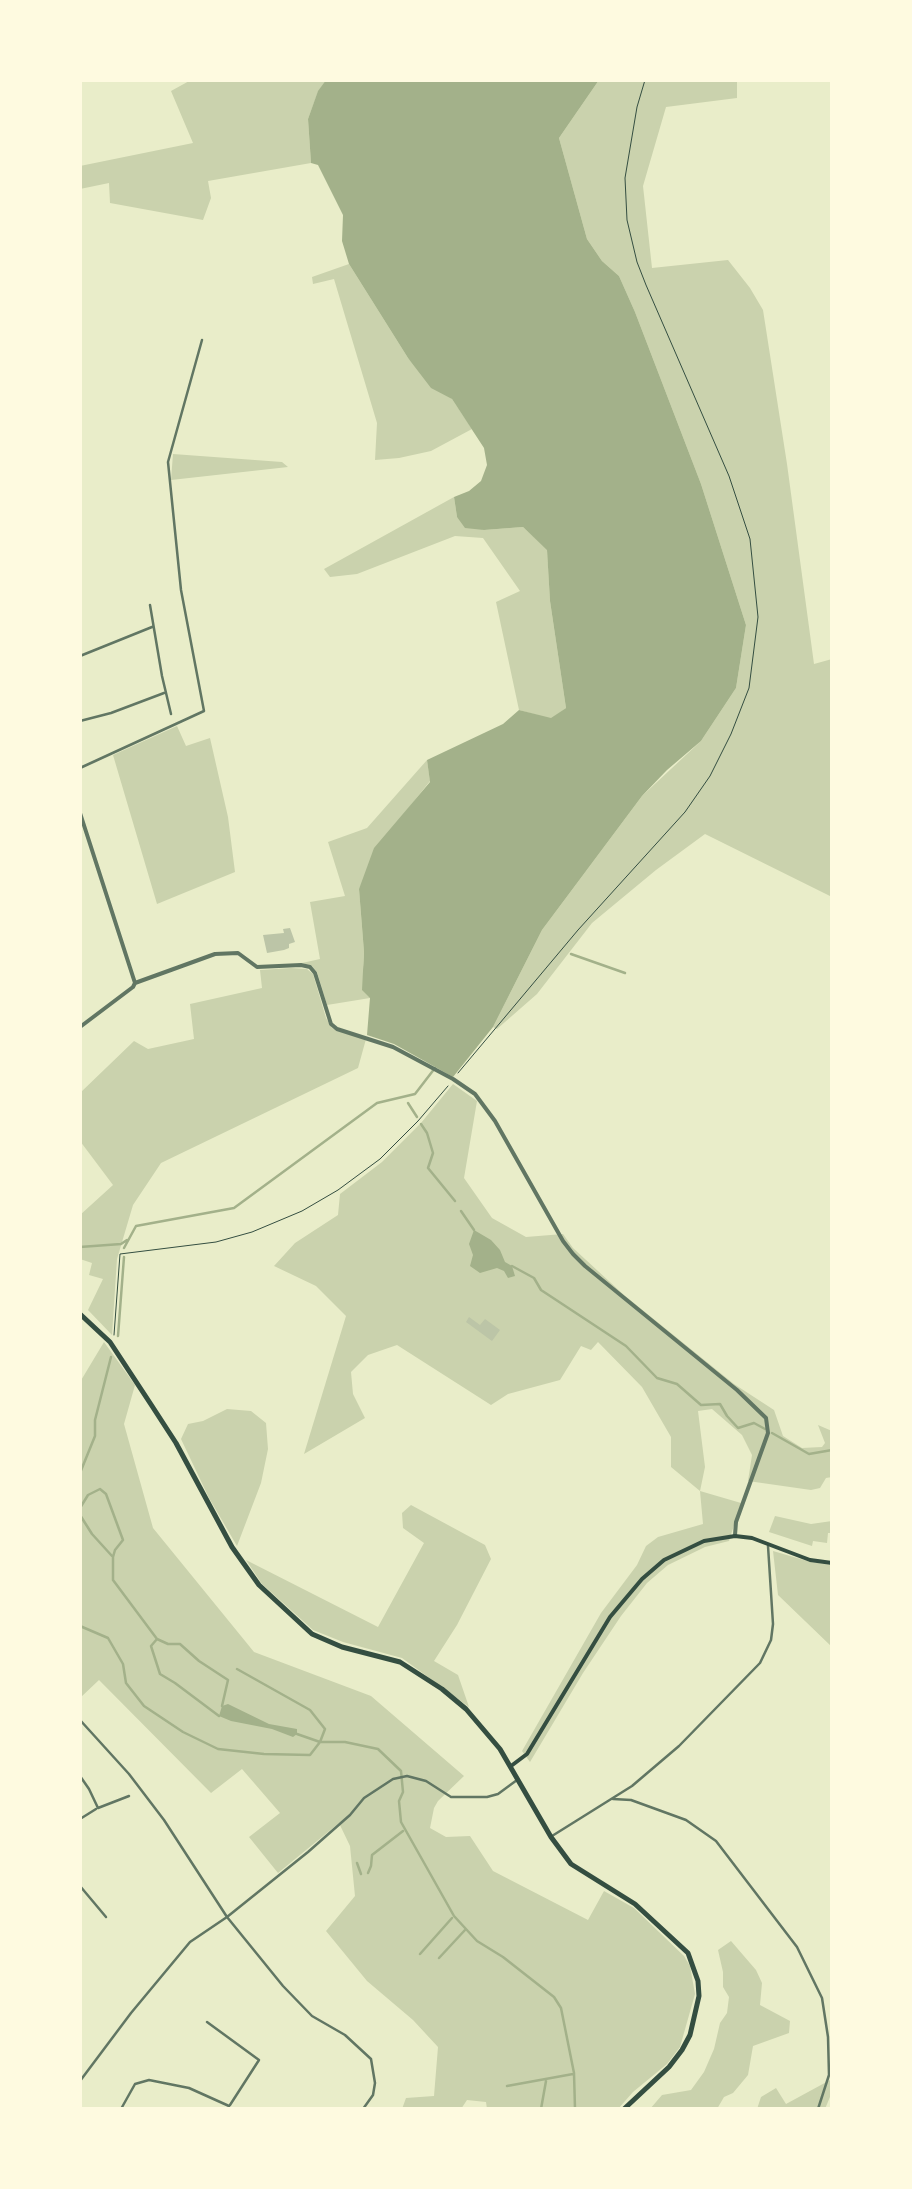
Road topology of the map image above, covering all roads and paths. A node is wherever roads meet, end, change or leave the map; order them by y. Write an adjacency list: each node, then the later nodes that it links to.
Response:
1 (645, 80): 13 (path)
2 (202, 340): 9 (street)
3 (150, 605): 4 (street)
4 (152, 627): 5 (street); 6 (street)
5 (80, 656)
6 (165, 693): 7 (street); 8 (street)
7 (171, 714)
8 (80, 720)
9 (80, 768)
10 (80, 813): 11 (street)
11 (135, 982): 12 (street); 13 (street)
12 (80, 1028)
13 (452, 1078): 15 (path); 16 (street)
14 (80, 1314): 15 (main road)
15 (110, 1342): 20 (main road)
16 (735, 1536): 17 (main road); 20 (main road)
17 (768, 1544): 18 (main road); 23 (street)
18 (832, 1563)
19 (80, 1720): 32 (street)
20 (510, 1766): 22 (main road)
21 (80, 1776): 27 (street)
22 (517, 1779): 29 (main road); 32 (street)
23 (632, 1786): 25 (street); 26 (street)
24 (128, 1796): 27 (street)
25 (613, 1799): 26 (street); 29 (street)
26 (631, 1800): 39 (street)
27 (98, 1808): 28 (street)
28 (80, 1819)
29 (551, 1837): 38 (main road)
30 (80, 1886): 31 (street)
31 (106, 1917)
32 (227, 1917): 34 (street); 37 (street)
33 (207, 2022): 35 (street)
34 (80, 2081)
35 (229, 2108): 36 (street)
36 (121, 2109)
37 (363, 2109)
38 (624, 2109)
39 (818, 2109)

